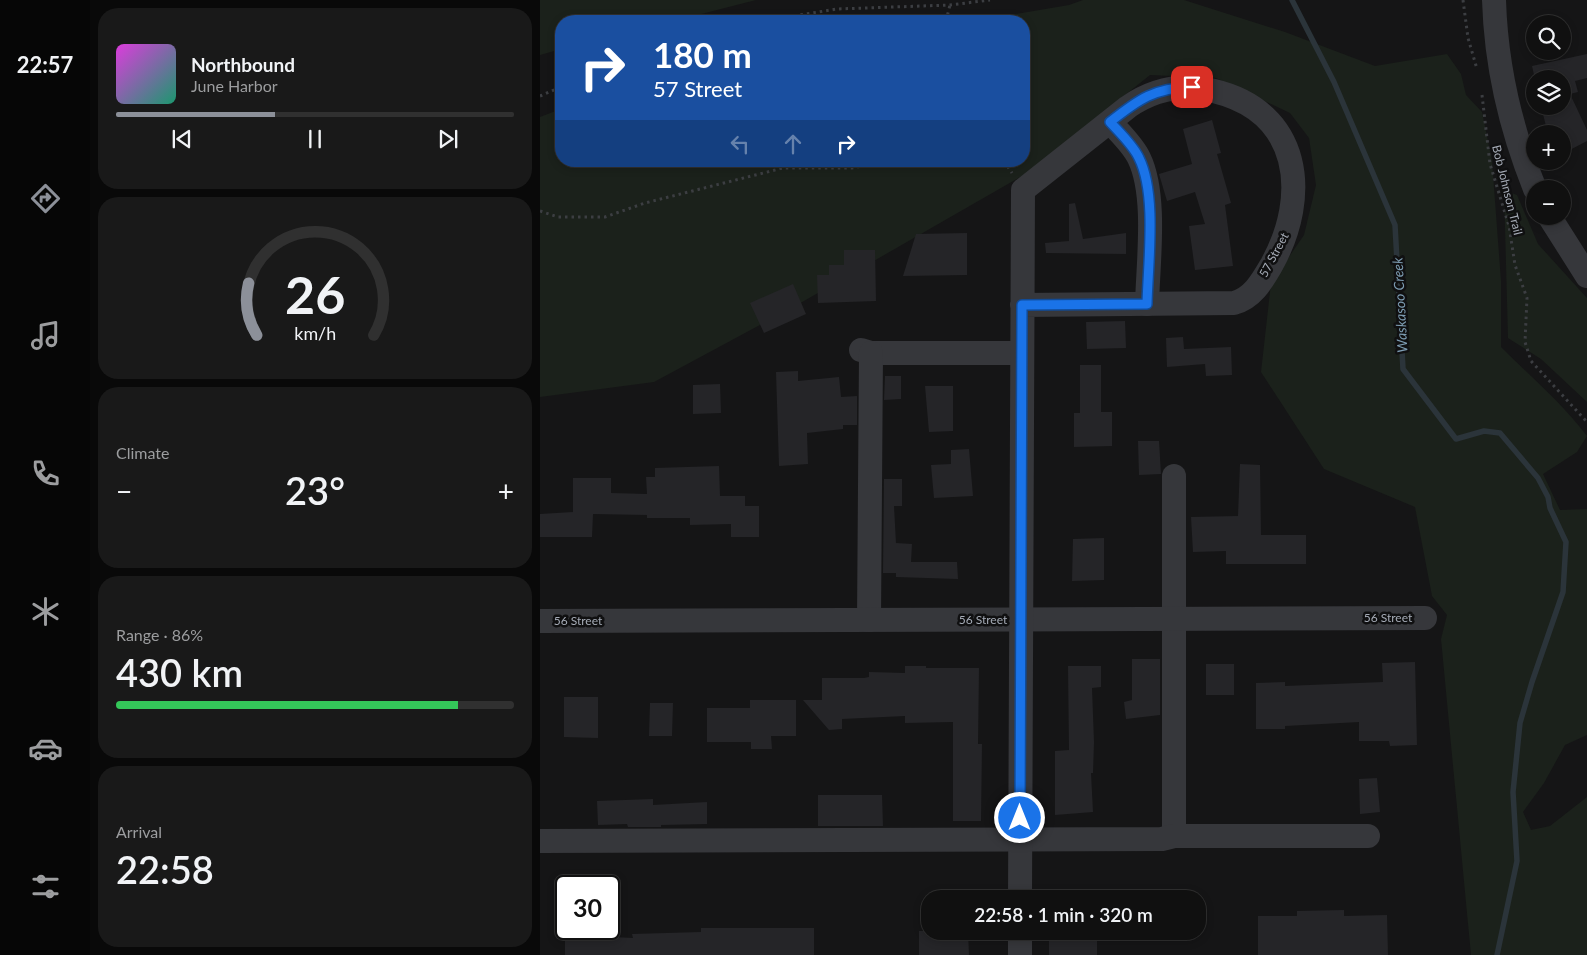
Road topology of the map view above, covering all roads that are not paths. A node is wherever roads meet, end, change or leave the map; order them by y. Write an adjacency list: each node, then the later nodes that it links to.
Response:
1 (1494, 0): 3 (street)
2 (1110, 122): 6 (street); 6 (street, 57 Street); 7 (street, 57 Street)
3 (1532, 180)
4 (1555, 225): 5 (street)
5 (1587, 276)
6 (1147, 304): 7 (street, 57 Street)
7 (1022, 305): 8 (street)
8 (1022, 353): 11 (street); 12 (street)
9 (1174, 476): 13 (street)
10 (1425, 618): 13 (street, 56 Street)
11 (870, 620): 12 (street, 56 Street); 14 (street, 56 Street)
12 (1020, 620): 13 (street, 56 Street); 17 (street)
13 (1174, 620): 15 (street)
14 (540, 621)
15 (1174, 836): 16 (street); 17 (street)
16 (1368, 836)
17 (1020, 838): 18 (street); 19 (street)
18 (540, 841)
19 (1020, 890)
20 (1020, 940): 21 (street)
21 (1020, 955)

